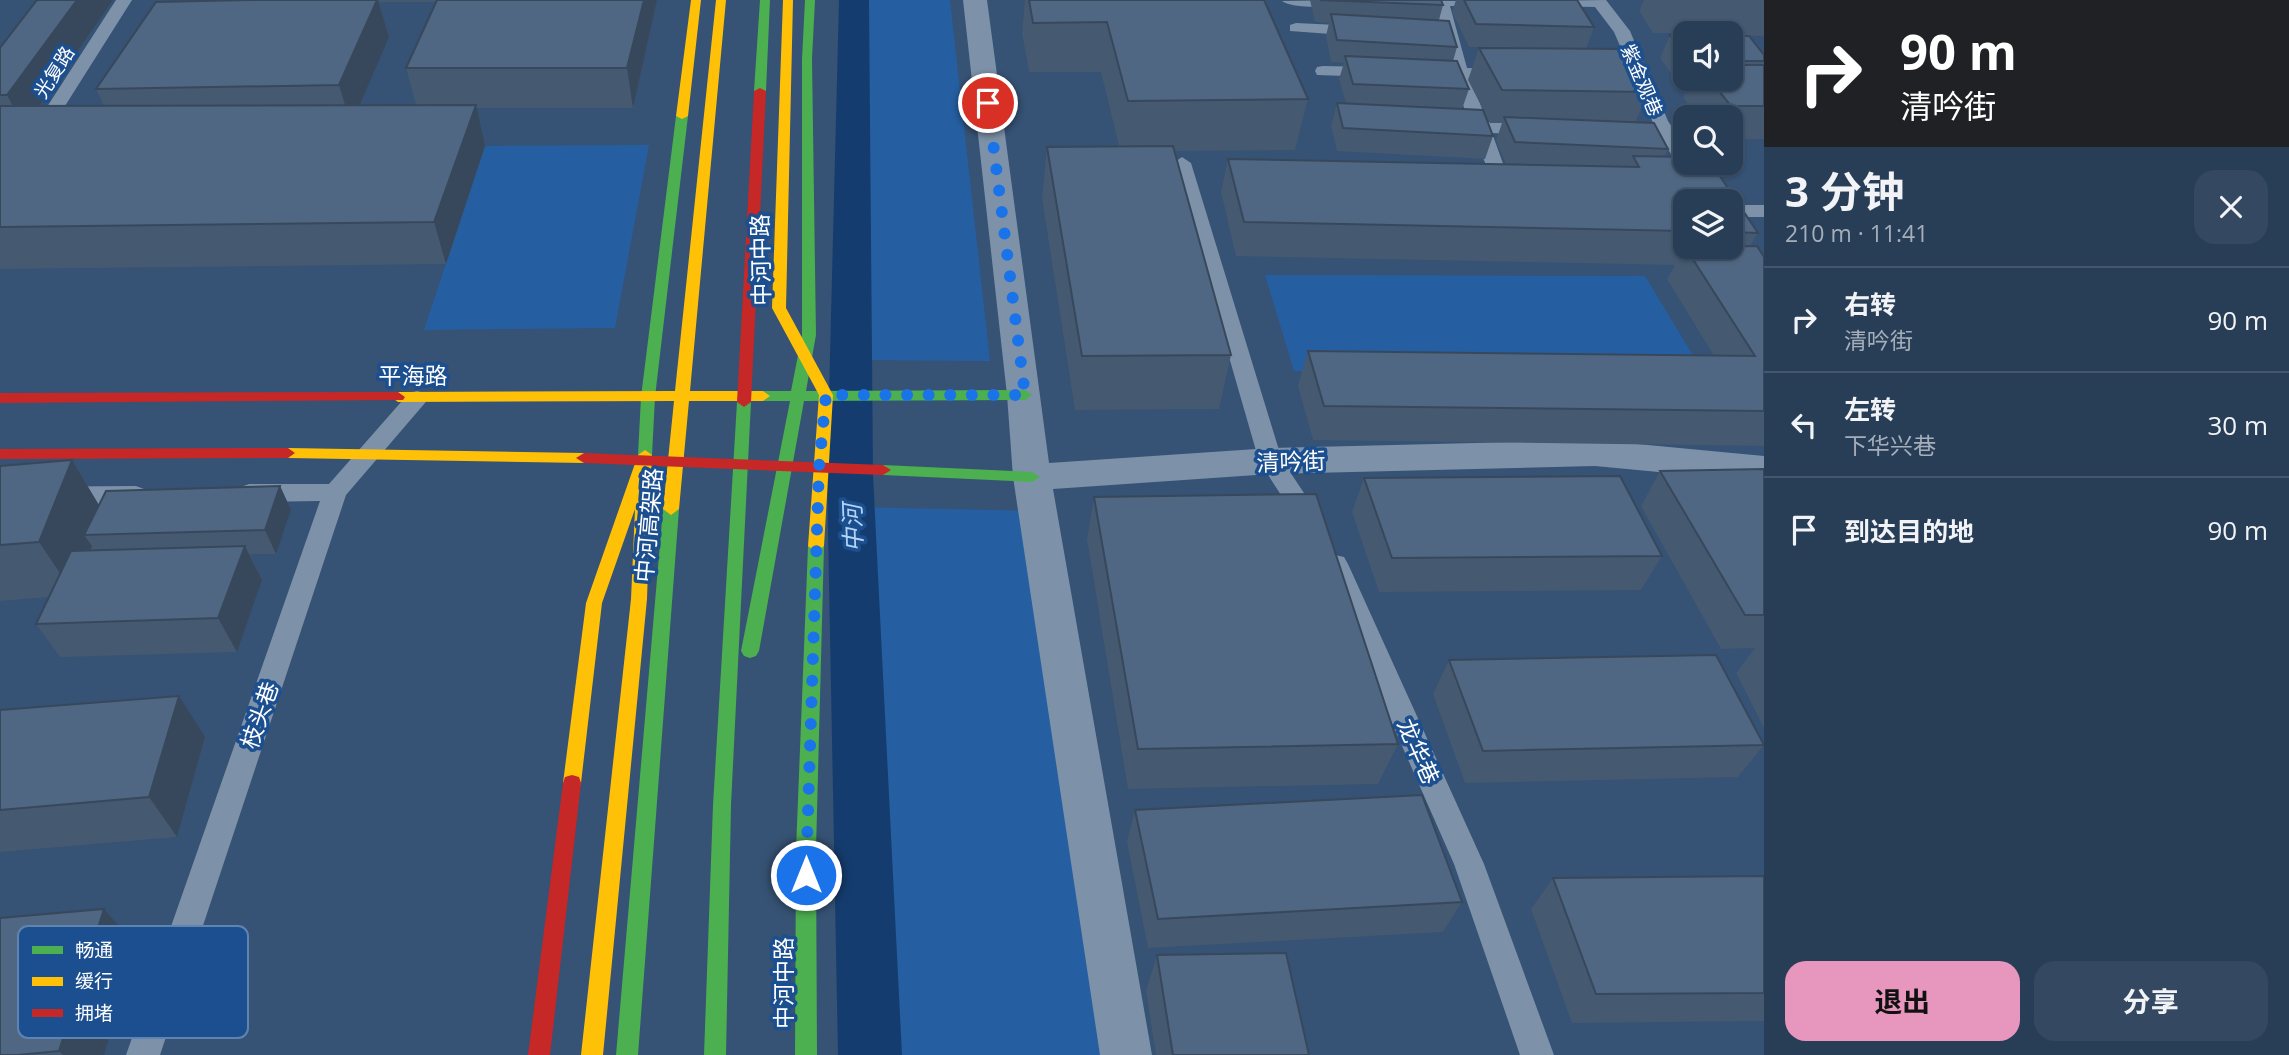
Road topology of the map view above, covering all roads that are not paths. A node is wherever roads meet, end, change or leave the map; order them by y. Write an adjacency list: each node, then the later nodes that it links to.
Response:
1 (124, 0): 23 (lane, 光复路)
2 (695, 0): 35 (main road)
3 (721, 0): 55 (main road, 中河高架路)
4 (765, 0): 49 (main road)
5 (788, 0): 33 (main road, 中河中路)
6 (810, 0): 49 (main road)
7 (975, 0): 34 (street)
8 (1290, 1): 9 (lane)
9 (1359, 1)
10 (1386, 1): 11 (lane)
11 (1441, 1): 12 (lane); 18 (lane)
12 (1507, 1)
13 (1533, 1): 14 (lane)
14 (1599, 1): 25 (lane, 紫金观巷)
15 (1296, 28): 16 (lane)
16 (1373, 31)
17 (1323, 71): 18 (lane)
18 (1460, 73): 19 (lane); 21 (lane)
19 (1516, 74)
20 (1440, 125): 21 (lane)
21 (1482, 127): 22 (lane); 28 (lane)
22 (1549, 131)
23 (0, 134)
24 (1616, 135): 25 (lane)
25 (1670, 138): 26 (lane, 紫金观巷)
26 (1673, 142)
27 (1182, 163): 41 (lane, 龙华巷)
28 (1496, 169)
29 (1695, 175): 30 (lane, 紫金观巷)
30 (1698, 180)
31 (1743, 211): 32 (lane)
32 (1764, 211)
33 (826, 395): 34 (main road); 35 (main road, 平海路); 42 (main road, 中河中路)
34 (1025, 395): 44 (street)
35 (648, 397): 37 (main road, 平海路); 40 (main road)
36 (0, 398): 37 (main road, 平海路)
37 (417, 398): 38 (lane, 枝头巷)
38 (369, 453): 39 (main road); 40 (main road); 45 (lane, 枝头巷)
39 (0, 454)
40 (645, 459): 42 (main road); 53 (main road); 54 (main road)
41 (1271, 461): 43 (street, 清吟街); 44 (street, 清吟街); 59 (lane, 龙华巷)
42 (819, 467): 44 (main road, 清吟街); 57 (main road, 中河中路)
43 (1764, 469)
44 (1032, 477): 58 (street)
45 (335, 492): 46 (lane); 50 (lane, 枝头巷)
46 (223, 494)
47 (153, 495): 48 (lane)
48 (0, 496)
49 (722, 805): 56 (main road)
50 (187, 926)
51 (149, 1038): 52 (lane, 枝头巷)
52 (143, 1055)
53 (539, 1055)
54 (592, 1055)
55 (626, 1055)
56 (715, 1055)
57 (806, 1055)
58 (1126, 1055)
59 (1537, 1055)

